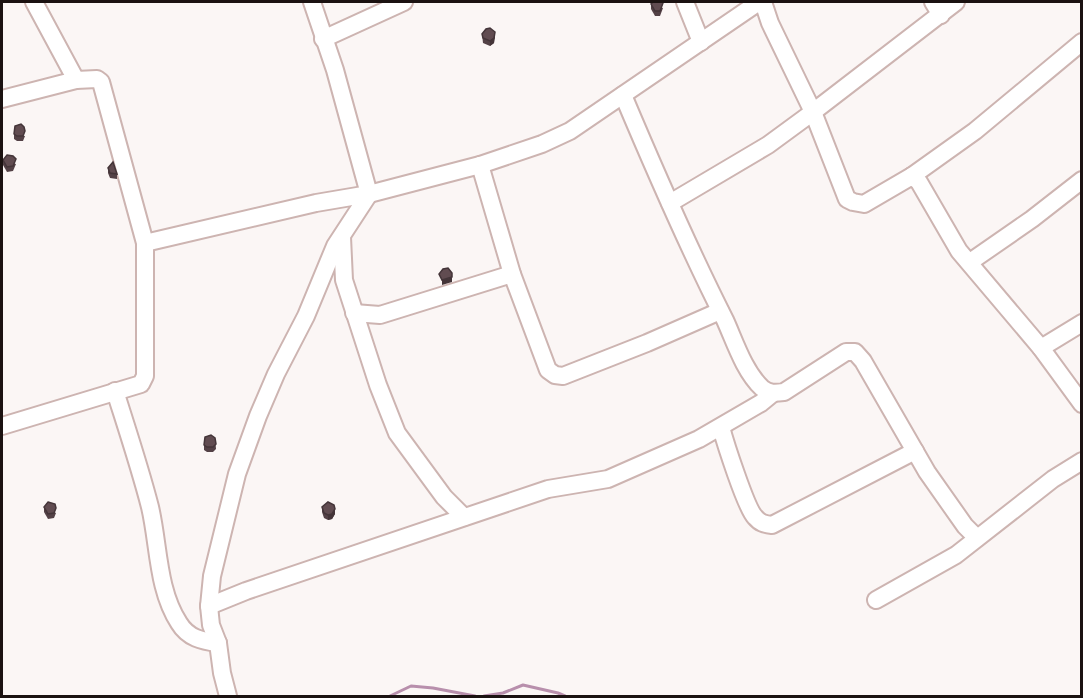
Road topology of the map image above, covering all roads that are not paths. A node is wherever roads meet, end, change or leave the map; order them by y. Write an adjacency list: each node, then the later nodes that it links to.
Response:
1 (34, 2): 11 (street)
2 (312, 2): 8 (street)
3 (404, 2): 8 (street)
4 (685, 2): 9 (street)
5 (761, 2): 9 (street); 14 (street)
6 (956, 2): 7 (street)
7 (937, 8): 14 (street)
8 (323, 39): 18 (street)
9 (701, 42): 12 (street)
10 (1082, 42): 16 (street)
11 (76, 80): 13 (street); 21 (street)
12 (623, 95): 15 (street); 19 (street)
13 (2, 99)
14 (813, 112): 16 (street); 19 (street)
15 (480, 165): 18 (street); 23 (street)
16 (912, 176): 22 (street)
17 (1082, 180): 22 (street)
18 (369, 195): 20 (street); 21 (street)
19 (670, 203): 24 (street)
20 (342, 237): 25 (street); 38 (street)
21 (145, 243): 28 (street)
22 (970, 262): 27 (street)
23 (512, 274): 24 (street); 25 (street)
24 (720, 311): 29 (street)
25 (354, 313): 35 (street)
26 (1082, 323): 27 (street)
27 (1041, 348): 30 (street)
28 (115, 391): 31 (street); 39 (street)
29 (772, 393): 32 (street); 33 (street)
30 (1082, 404)
31 (2, 426)
32 (721, 427): 33 (street); 35 (street)
33 (915, 451): 36 (street)
34 (1082, 461): 36 (street)
35 (464, 517): 38 (street)
36 (977, 538): 37 (street)
37 (876, 600)
38 (209, 606): 39 (street)
39 (218, 643): 40 (street)
40 (228, 696)

